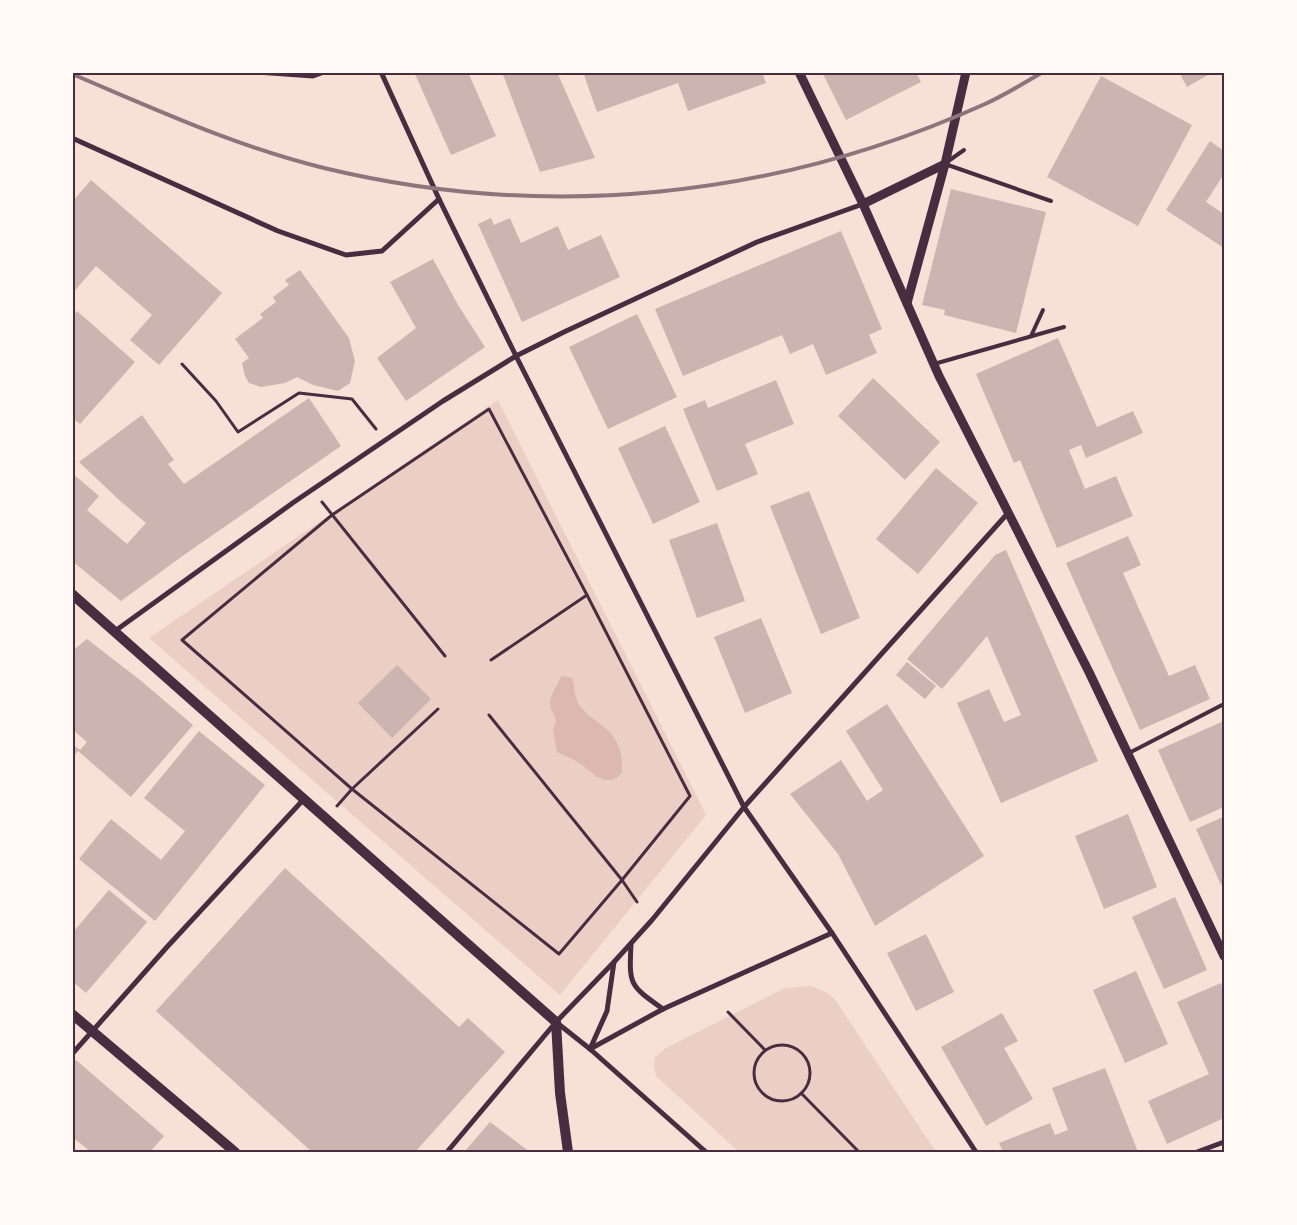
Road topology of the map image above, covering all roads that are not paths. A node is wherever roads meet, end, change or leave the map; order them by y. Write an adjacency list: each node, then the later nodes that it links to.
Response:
1 (257, 72): 2 (street)
2 (324, 72)
3 (381, 72): 9 (street)
4 (799, 72): 11 (street)
5 (966, 72): 8 (street)
6 (72, 138): 9 (street)
7 (964, 150): 8 (lane)
8 (945, 164): 10 (lane); 11 (street); 12 (street)
9 (439, 199): 16 (street)
10 (1051, 201)
11 (863, 204): 12 (street); 16 (street)
12 (907, 303): 17 (street)
13 (1042, 310): 15 (lane)
14 (1064, 327): 15 (lane)
15 (1031, 336): 17 (lane)
16 (516, 356): 20 (street); 24 (street)
17 (934, 364): 18 (street)
18 (1008, 513): 22 (street); 24 (street)
19 (72, 594): 20 (main road)
20 (114, 632): 23 (main road)
21 (1224, 704): 22 (lane)
22 (1129, 753): 27 (street)
23 (304, 799): 31 (main road); 32 (street)
24 (744, 807): 25 (street); 26 (street)
25 (832, 933): 29 (street); 40 (street)
26 (631, 943): 28 (street); 29 (street)
27 (1224, 956)
28 (614, 962): 31 (street); 33 (street)
29 (662, 1009): 33 (street)
30 (72, 1014): 32 (main road)
31 (556, 1022): 33 (street); 37 (street); 38 (main road)
32 (93, 1031): 34 (street); 36 (main road)
33 (590, 1049): 39 (street)
34 (72, 1054)
35 (1224, 1142): 41 (street)
36 (235, 1152)
37 (447, 1152)
38 (568, 1152)
39 (706, 1152)
40 (976, 1152)
41 (1197, 1152)

